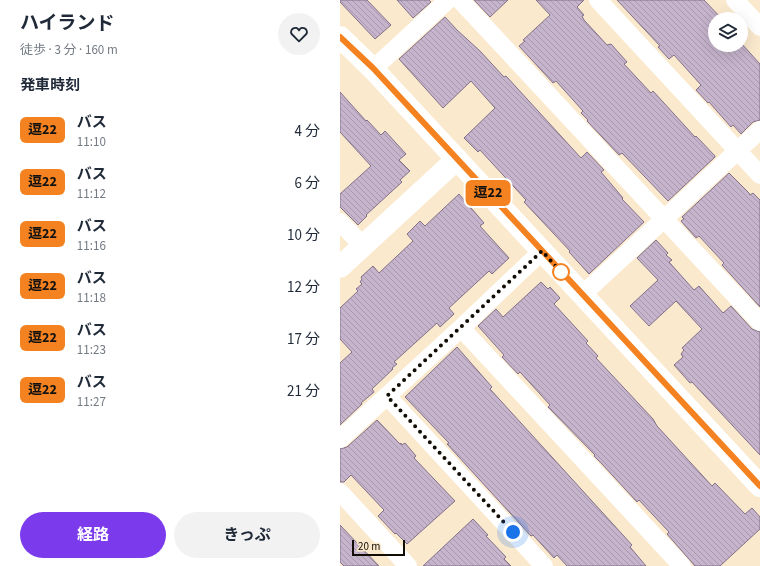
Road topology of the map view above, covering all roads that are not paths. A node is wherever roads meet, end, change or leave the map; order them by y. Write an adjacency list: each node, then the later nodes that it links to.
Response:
1 (448, 0): 7 (street)
2 (460, 0): 12 (street)
3 (598, 0): 9 (street)
4 (735, 0): 5 (street)
5 (760, 27)
6 (340, 37): 7 (street)
7 (373, 68): 10 (street)
8 (760, 130): 9 (street)
9 (738, 151): 11 (street); 12 (street)
10 (457, 159): 14 (street); 15 (street)
11 (760, 175)
12 (664, 218): 17 (street); 18 (street)
13 (340, 222): 14 (street)
14 (363, 246): 16 (street)
15 (542, 251): 17 (street); 19 (street)
16 (340, 267)
17 (582, 295): 22 (street)
18 (760, 322)
19 (461, 328): 20 (street); 26 (street)
20 (387, 396): 21 (street); 25 (street)
21 (340, 439)
22 (760, 486)
23 (340, 492): 24 (street)
24 (408, 566)
25 (544, 566)
26 (682, 566)

